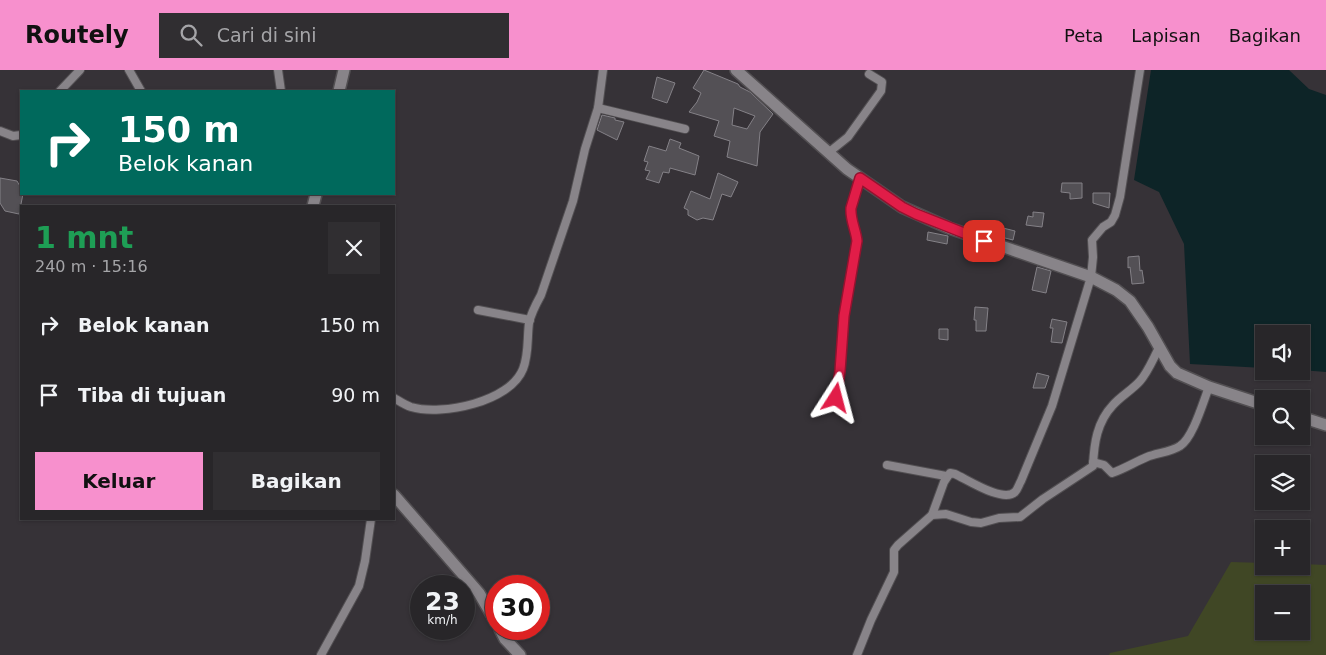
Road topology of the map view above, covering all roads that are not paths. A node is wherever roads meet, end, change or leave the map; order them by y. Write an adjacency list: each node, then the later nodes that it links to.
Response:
1 (80, 70): 9 (street)
2 (129, 70): 10 (street)
3 (278, 70): 11 (street)
4 (344, 70): 12 (street)
5 (603, 70): 13 (street)
6 (1140, 70): 19 (street)
7 (739, 71): 17 (street)
8 (869, 74): 17 (street)
9 (61, 90)
10 (140, 90)
11 (281, 90)
12 (339, 90)
13 (598, 108): 14 (street); 21 (street)
14 (685, 129)
15 (0, 131): 16 (street)
16 (20, 136)
17 (828, 154): 18 (street)
18 (860, 178): 19 (street); 24 (street)
19 (1091, 277): 22 (street); 31 (street)
20 (478, 310): 21 (street)
21 (530, 320): 25 (street)
22 (1159, 348): 23 (street); 29 (street)
23 (1209, 387): 26 (street); 29 (street)
24 (836, 398)
25 (395, 399)
26 (1255, 402)
27 (1310, 420): 28 (street)
28 (1326, 425)
29 (1093, 462): 33 (street)
30 (887, 465): 31 (street)
31 (946, 476): 33 (street)
32 (395, 496): 35 (street)
33 (932, 515): 39 (street)
34 (371, 520): 37 (street)
35 (485, 602)
36 (506, 640): 38 (street)
37 (321, 655)
38 (520, 655)
39 (857, 655)

